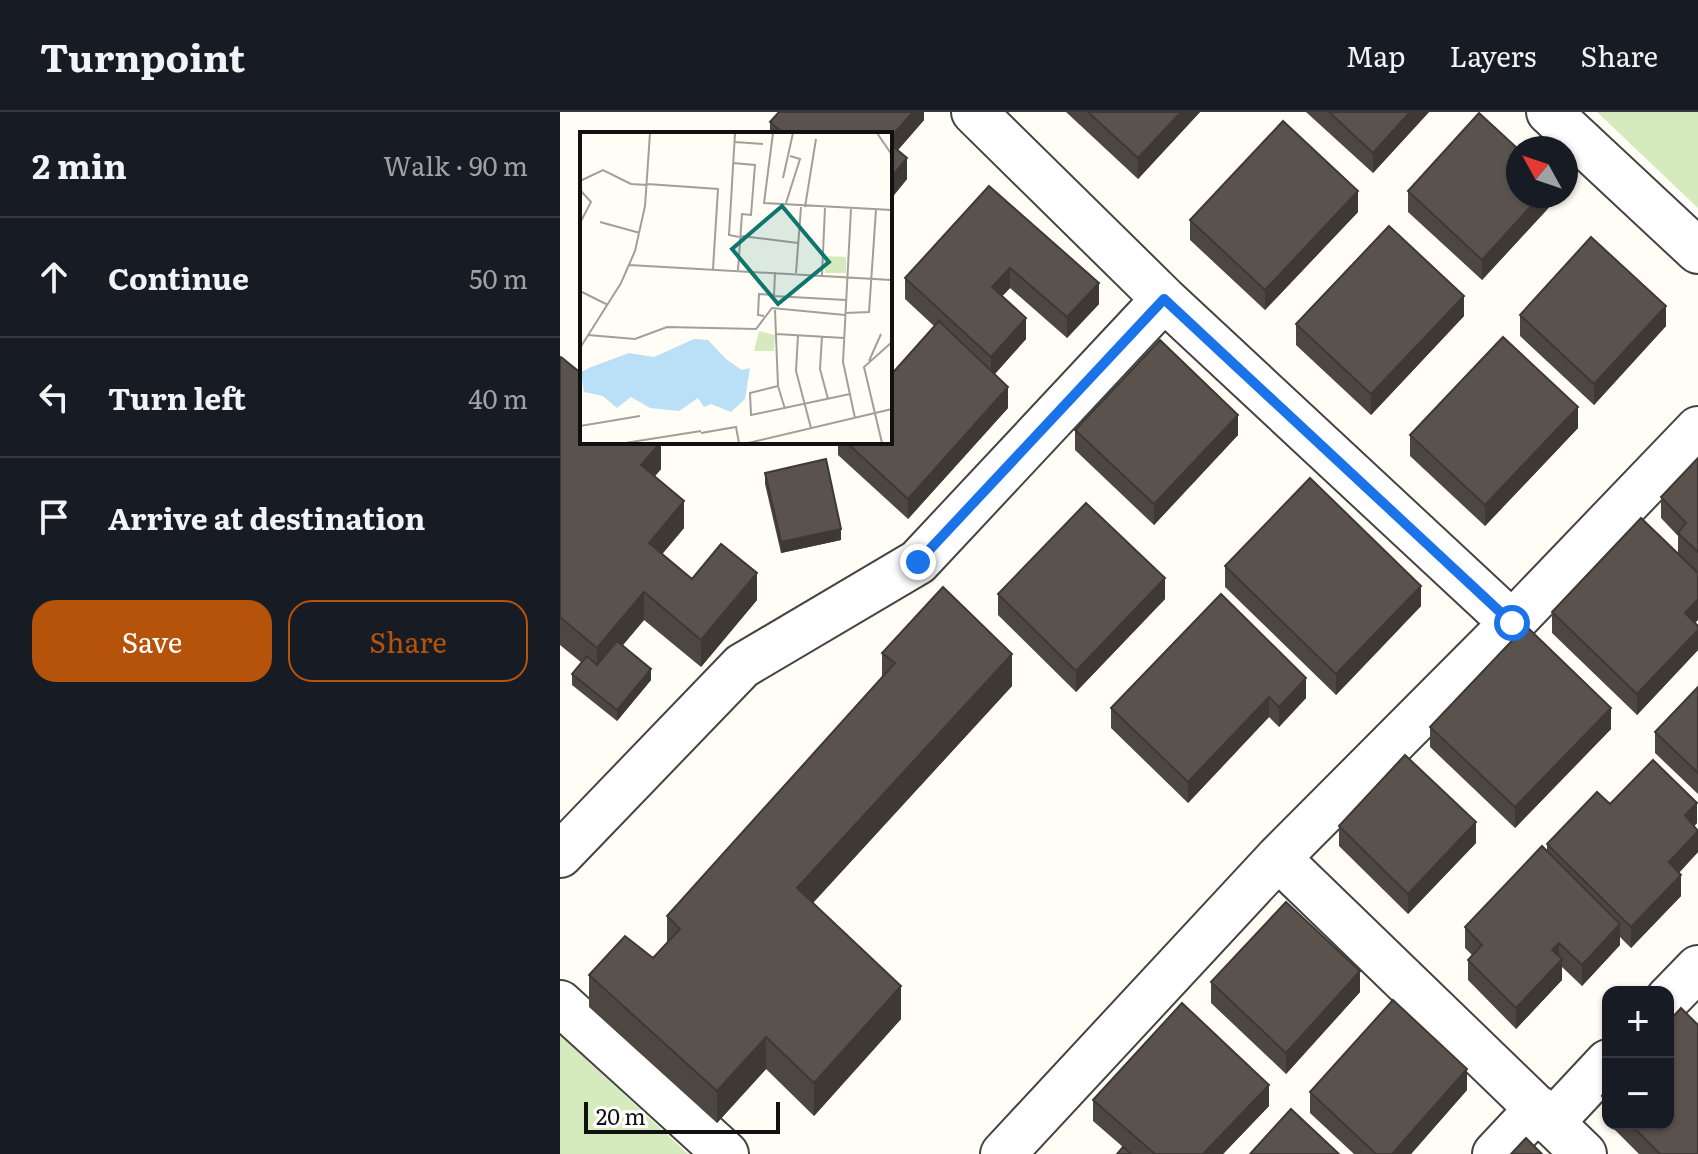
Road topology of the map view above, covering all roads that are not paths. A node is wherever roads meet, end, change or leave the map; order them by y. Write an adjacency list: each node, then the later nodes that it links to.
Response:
1 (974, 112): 4 (street)
2 (1549, 112): 3 (street)
3 (1698, 251)
4 (1164, 299): 6 (street); 7 (street)
5 (1698, 429): 6 (street)
6 (1512, 623): 8 (street)
7 (560, 855)
8 (1278, 858): 13 (street); 15 (street)
9 (1698, 968): 10 (street)
10 (1674, 993)
11 (560, 1003): 14 (street)
12 (1602, 1067): 13 (street)
13 (1544, 1115): 16 (street); 17 (street)
14 (726, 1154)
15 (1003, 1154)
16 (1495, 1154)
17 (1584, 1154)

